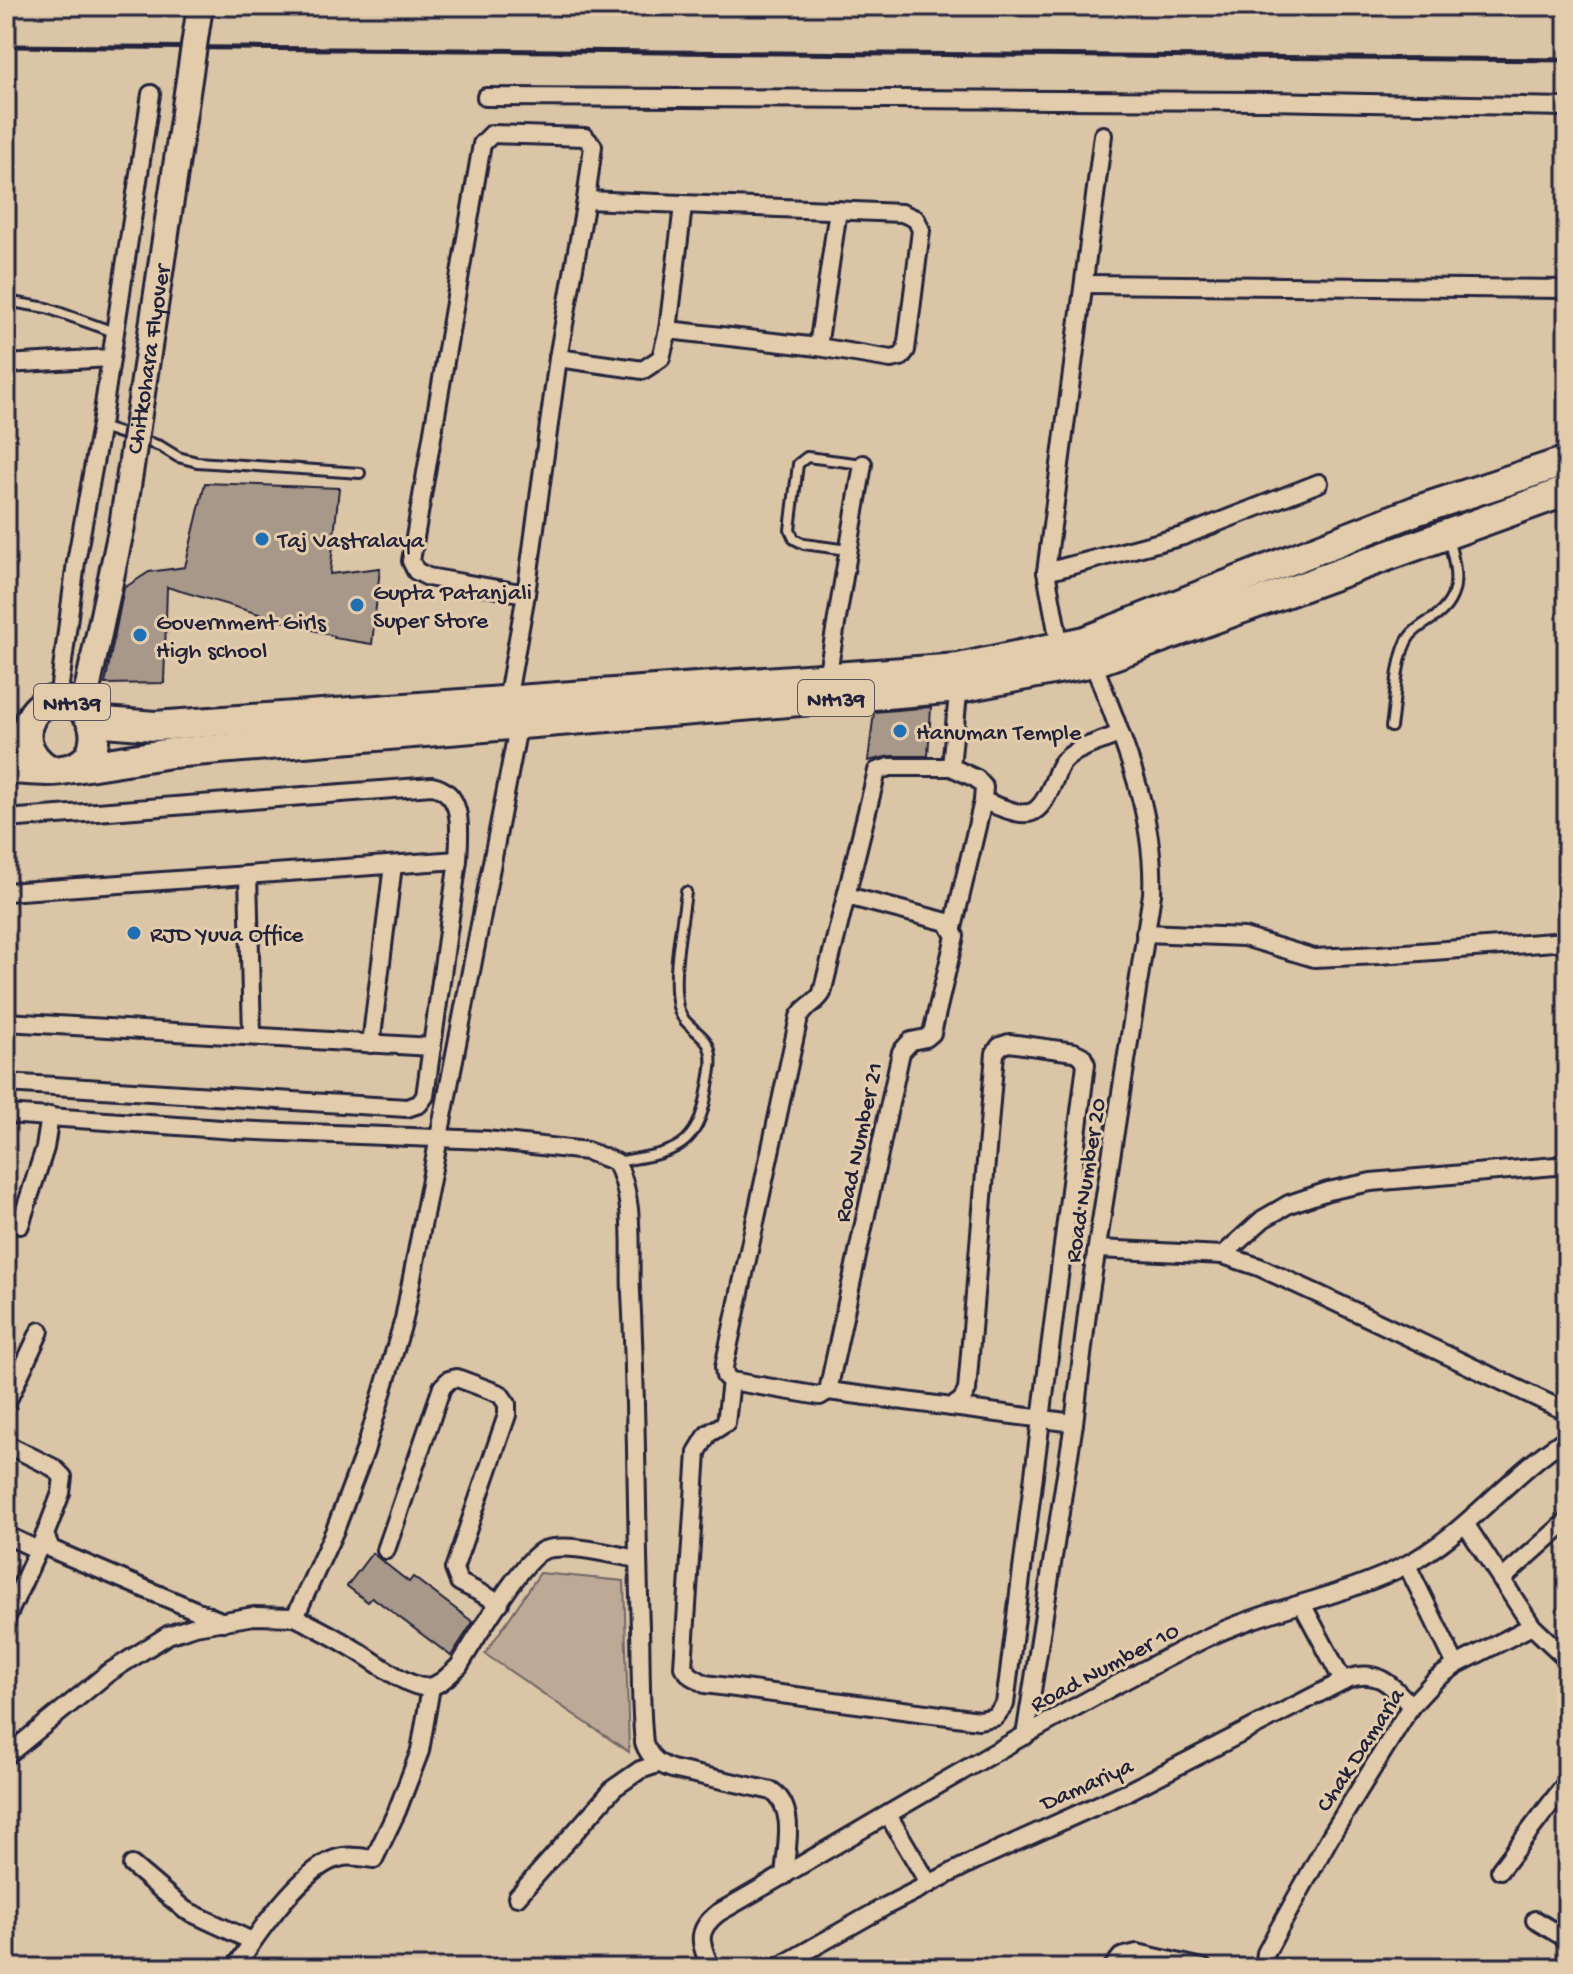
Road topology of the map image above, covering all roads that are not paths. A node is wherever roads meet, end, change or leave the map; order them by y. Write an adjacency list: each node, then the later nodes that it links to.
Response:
1 (200, 6): 32 (main road, Chitkohara Flyover, bridge)
2 (151, 94): 13 (street)
3 (486, 97): 4 (street)
4 (1567, 107)
5 (1103, 135): 9 (street, Road Number 20)
6 (586, 200): 7 (street); 16 (street); 27 (street)
7 (683, 206): 8 (street); 12 (street)
8 (838, 210): 14 (street); 14 (street)
9 (1084, 284): 10 (street); 26 (street, Road Number 20)
10 (1567, 289)
11 (6, 301): 13 (lane)
12 (668, 330): 14 (street); 16 (street)
13 (114, 332): 15 (street)
14 (818, 347)
15 (110, 358): 17 (street); 18 (street)
16 (558, 358): 27 (street)
17 (6, 364)
18 (101, 427): 21 (lane); 32 (street)
19 (1567, 461): 28 (highway, NH139)
20 (863, 464): 25 (street); 25 (lane)
21 (360, 473)
22 (1319, 483): 26 (street)
23 (1567, 491): 24 (highway, NH139)
24 (1447, 534): 28 (highway, NH139); 34 (lane)
25 (848, 550): 29 (street)
26 (1046, 572): 28 (street, Road Number 20)
27 (526, 594): 31 (street)
28 (1080, 650): 30 (highway, NH139); 35 (street, Road Number 20)
29 (827, 678): 30 (highway, NH139); 31 (highway, NH139)
30 (959, 678): 31 (highway, NH139); 36 (street)
31 (516, 708): 32 (highway, NH139); 38 (highway, NH139); 57 (street)
32 (78, 710): 33 (highway, NH139); 38 (highway, NH139)
33 (16, 727): 38 (highway, NH139)
34 (1391, 727)
35 (1119, 734): 39 (street); 48 (street, Road Number 20)
36 (951, 767): 39 (street); 46 (street)
37 (6, 769): 38 (highway, NH139)
38 (61, 769)
39 (983, 801): 47 (street, Road Number 21)
40 (6, 819): 41 (street)
41 (458, 860): 42 (street); 53 (street)
42 (393, 865): 43 (street); 52 (street)
43 (248, 875): 44 (street); 51 (street)
44 (6, 892)
45 (686, 892): 58 (lane)
46 (847, 896): 47 (street); 64 (street)
47 (953, 928): 65 (street, Road Number 21)
48 (1145, 933): 49 (street); 61 (street, Road Number 20)
49 (1567, 941)
50 (6, 1022): 51 (street)
51 (252, 1036): 52 (street)
52 (371, 1044): 53 (street)
53 (432, 1047): 54 (street)
54 (6, 1083)
55 (6, 1114): 56 (street)
56 (50, 1116): 57 (street); 60 (street)
57 (440, 1138): 58 (street); 83 (street)
58 (616, 1162): 78 (street)
59 (1567, 1165): 62 (street)
60 (20, 1225)
61 (1098, 1249): 62 (street); 70 (street, Road Number 20)
62 (1223, 1255): 68 (street)
63 (40, 1331): 66 (street)
64 (731, 1381): 65 (street); 69 (street)
65 (824, 1393): 67 (street)
66 (6, 1404)
67 (952, 1407): 69 (street); 69 (street)
68 (1567, 1412)
69 (1042, 1419): 70 (street)
70 (1074, 1423): 92 (street, Road Number 20)
71 (1567, 1438): 74 (street, Road Number 10)
72 (6, 1444): 76 (street)
73 (1567, 1521): 80 (street)
74 (1466, 1525): 79 (street, Road Number 10); 80 (street)
75 (6, 1535): 76 (street)
76 (42, 1542): 84 (street); 85 (street)
77 (386, 1550): 81 (street)
78 (638, 1559): 81 (street); 94 (street)
79 (1407, 1565): 82 (street, Road Number 10); 88 (street)
80 (1501, 1580): 86 (street)
81 (500, 1603): 90 (street)
82 (1302, 1604): 89 (street); 92 (street, Road Number 10)
83 (295, 1617): 85 (street); 90 (street)
84 (6, 1619)
85 (224, 1622): 93 (street)
86 (1532, 1626): 87 (street); 88 (street, Chak Damaria)
87 (1567, 1659)
88 (1456, 1665): 91 (street, Chak Damaria)
89 (1343, 1681): 91 (street, Damariya); 100 (street, Damariya)
90 (431, 1687): 104 (street)
91 (1411, 1706): 110 (street, Chak Damaria)
92 (1025, 1736): 96 (street, Road Number 10)
93 (6, 1756)
94 (658, 1764): 99 (street); 101 (street)
95 (1567, 1782): 98 (street)
96 (888, 1815): 99 (street, Road Number 10); 100 (street)
97 (132, 1865): 104 (street)
98 (1500, 1870)
99 (784, 1876): 106 (street, Road Number 10)
100 (929, 1884): 107 (street, Damariya)
101 (517, 1897)
102 (1535, 1920): 103 (street)
103 (1567, 1939)
104 (252, 1941): 105 (street)
105 (235, 1968)
106 (711, 1968)
107 (777, 1968)
108 (1112, 1968): 109 (street)
109 (1203, 1968)
110 (1264, 1968)

